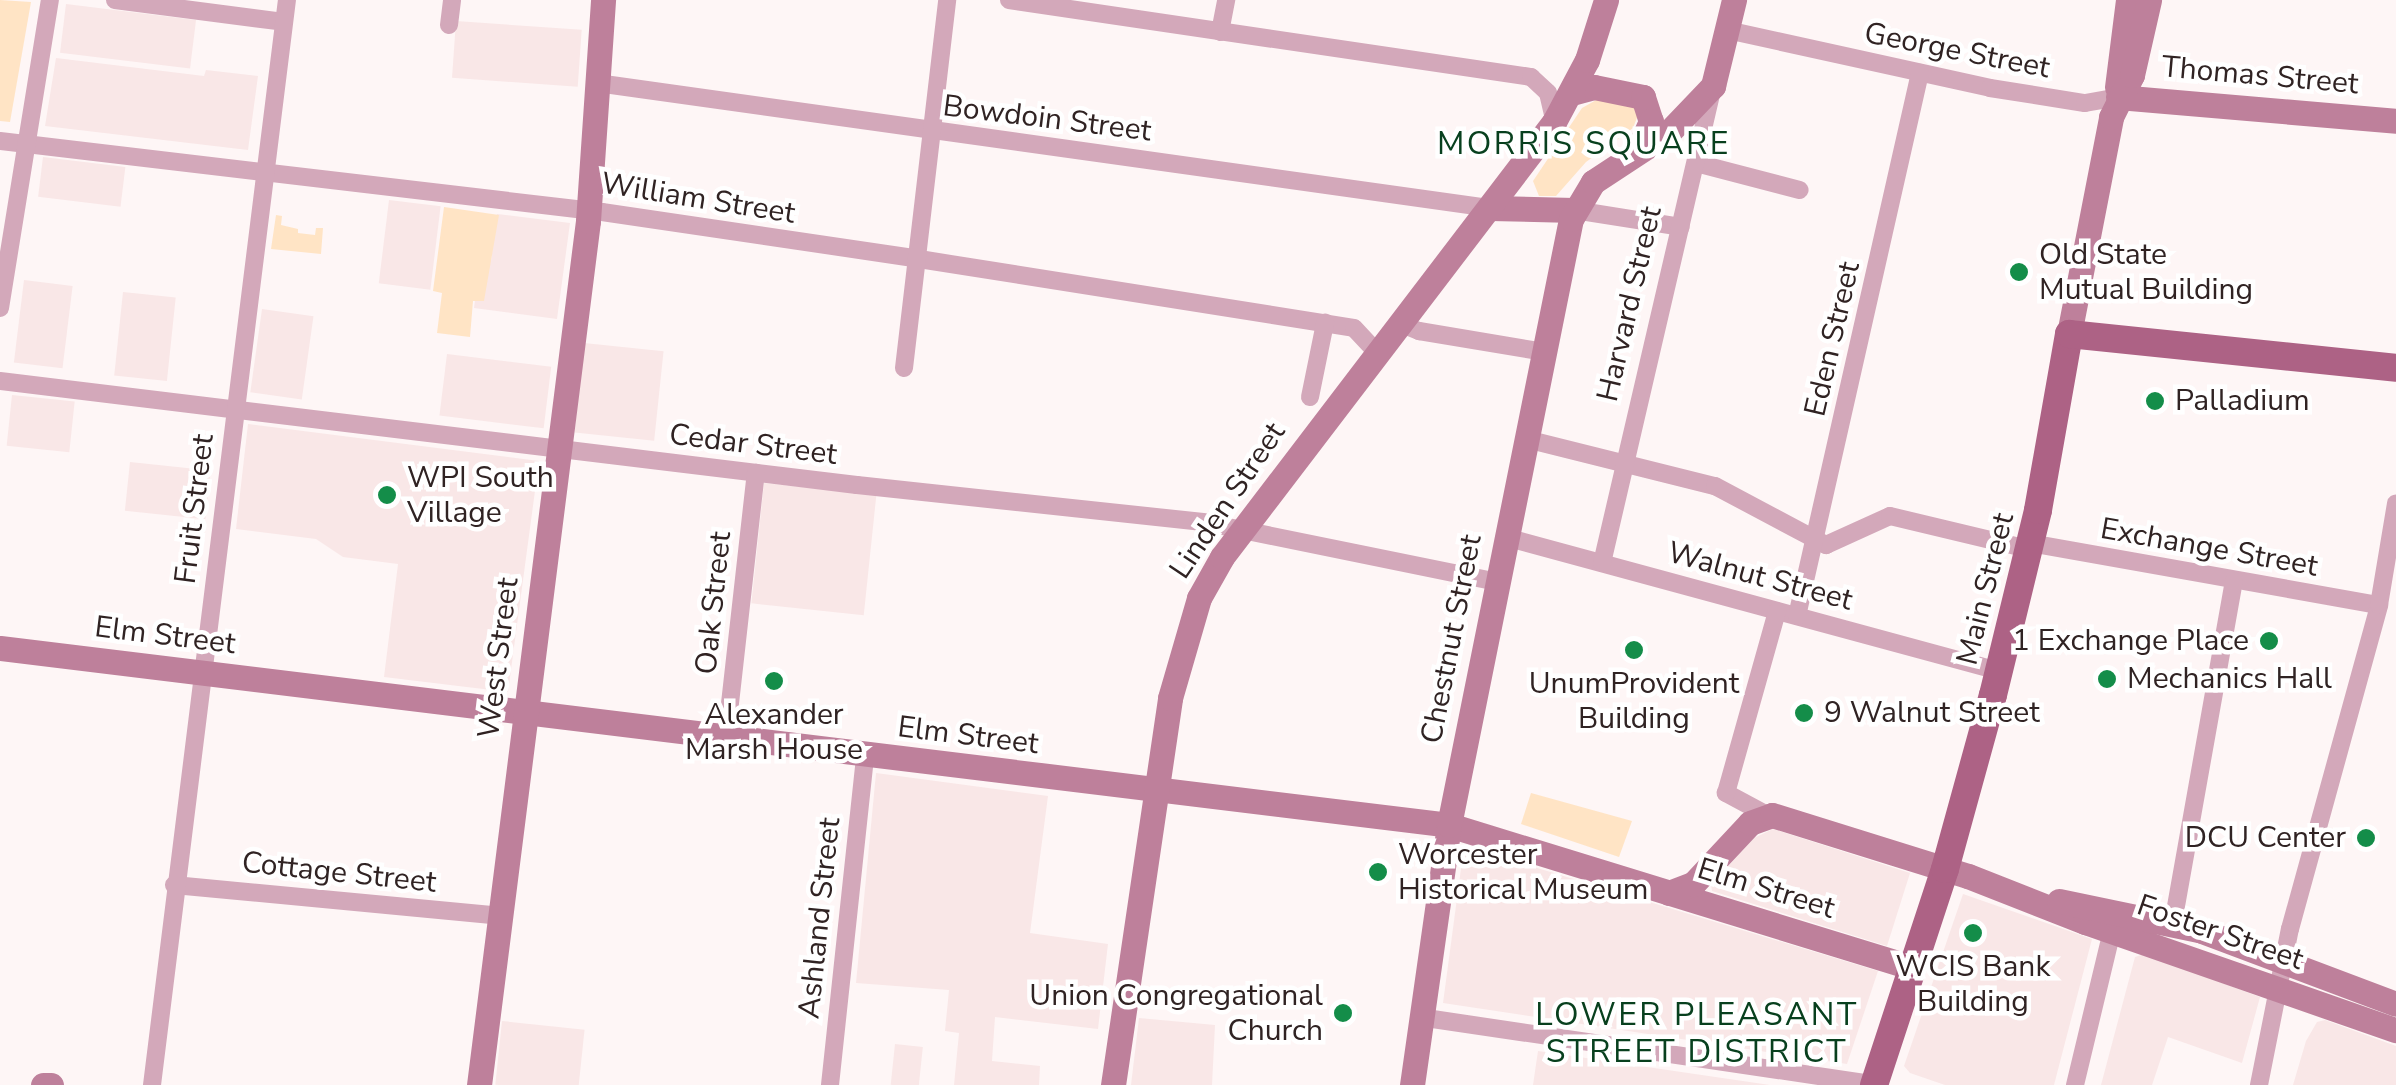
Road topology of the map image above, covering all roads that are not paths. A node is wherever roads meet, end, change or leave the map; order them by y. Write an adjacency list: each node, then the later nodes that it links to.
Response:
1 (50, 0): 26 (street)
2 (115, 0): 13 (street)
3 (287, 0): 13 (street, Fruit Street)
4 (452, 0): 14 (street)
5 (603, 0): 18 (main road, West Street)
6 (948, 0): 24 (street)
7 (1009, 0): 16 (street)
8 (1226, 0): 16 (street)
9 (1606, 0): 20 (main road, Linden Street)
10 (1734, 0): 15 (main road, Harvard Street)
11 (2128, 0): 21 (main road, Main Street)
12 (2149, 0): 21 (main road, Main Street)
13 (284, 22): 30 (street, Fruit Street)
14 (448, 25)
15 (1728, 30): 17 (street, George Street); 19 (main road, Harvard Street)
16 (1220, 32): 23 (street)
17 (1920, 73): 21 (street, George Street); 55 (street, Eden Street)
18 (597, 83): 24 (street, Bowdoin Street); 34 (main road, West Street)
19 (1714, 86): 27 (main road); 28 (street, Harvard Street)
20 (1572, 93): 23 (main road, Linden Street); 27 (main road)
21 (2118, 98): 22 (main road, Thomas Street); 40 (main road, Main Street)
22 (2396, 120)
23 (1554, 122): 29 (main road, Linden Street)
24 (932, 132): 33 (street, Bowdoin Street); 36 (street)
25 (0, 141): 26 (street, William Street)
26 (27, 144): 30 (street, William Street); 37 (street)
27 (1638, 150): 32 (main road)
28 (1696, 162): 31 (street); 35 (street, Harvard Street)
29 (1520, 168): 32 (main road); 33 (main road, Linden Street)
30 (265, 170): 34 (street, William Street); 47 (street, Fruit Street)
31 (1800, 190)
32 (1563, 206): 33 (main road); 35 (street); 42 (main road, Chestnut Street)
33 (1490, 208): 39 (main road, Linden Street)
34 (589, 210): 36 (street, William Street); 49 (main road, West Street)
35 (1682, 227): 50 (street, Harvard Street)
36 (919, 259): 38 (street, William Street); 43 (street)
37 (0, 308)
38 (1324, 323): 41 (street, William Street); 46 (street)
39 (1399, 323): 41 (main road, Linden Street); 42 (street)
40 (2070, 334): 44 (main road); 56 (main road, Main Street)
41 (1376, 352): 53 (main road, Linden Street)
42 (1544, 352): 48 (main road, Chestnut Street)
43 (904, 368)
44 (2396, 368)
45 (0, 381): 47 (street, Cedar Street)
46 (1310, 397)
47 (235, 408): 49 (street, Cedar Street); 65 (street, Fruit Street)
48 (1526, 439): 50 (street); 54 (main road, Chestnut Street)
49 (558, 448): 51 (street, Cedar Street); 66 (main road, West Street)
50 (1625, 464): 55 (street); 57 (street, Harvard Street)
51 (756, 473): 53 (street, Cedar Street); 67 (street, Oak Street)
52 (2396, 503): 60 (street)
53 (1242, 530): 59 (street, Cedar Street); 69 (main road, Linden Street)
54 (1505, 537): 57 (street, Walnut Street); 59 (main road, Chestnut Street)
55 (1816, 540): 56 (street, Exchange Street); 62 (street, Eden Street)
56 (2029, 546): 58 (street, Exchange Street); 64 (main road, Main Street)
57 (1602, 564): 61 (street, Walnut Street)
58 (2234, 581): 60 (street, Exchange Street); 77 (street)
59 (1497, 582): 71 (main road, Chestnut Street)
60 (2379, 605): 80 (street)
61 (1777, 611): 62 (street, Walnut Street); 70 (street)
62 (1796, 616): 64 (street, Walnut Street)
63 (0, 648): 65 (main road, Elm Street)
64 (2000, 671): 72 (main road, Main Street)
65 (202, 674): 66 (main road, Elm Street); 73 (street, Fruit Street)
66 (524, 714): 67 (main road, Elm Street); 76 (main road, West Street)
67 (726, 739): 68 (main road, Elm Street)
68 (865, 757): 69 (main road, Elm Street); 89 (street, Ashland Street)
69 (1156, 790): 71 (main road, Elm Street); 90 (main road, Linden Street)
70 (1767, 814): 72 (main road, Foster Street); 74 (main road)
71 (1449, 825): 74 (main road, Elm Street); 82 (main road, Chestnut Street)
72 (1946, 869): 75 (main road, Foster Street); 79 (main road, Main Street)
73 (174, 885): 76 (street, Cottage Street); 87 (street, Fruit Street)
74 (1669, 893): 79 (main road, Elm Street)
75 (2024, 896): 77 (main road, Foster Street); 78 (main road, Foster Street)
76 (500, 916): 88 (main road, West Street)
77 (2173, 923): 80 (main road, Foster Street)
78 (2112, 931): 80 (main road, Foster Street); 92 (street)
79 (1912, 968): 84 (main road, Main Street)
80 (2283, 974): 81 (main road, Foster Street); 83 (main road, Foster Street); 93 (street)
81 (2396, 1004)
82 (1419, 1017): 84 (street); 91 (main road, Chestnut Street)
83 (2396, 1030)
84 (1876, 1084)
85 (43, 1085): 86 (main road)
86 (51, 1085)
87 (152, 1085)
88 (479, 1085)
89 (830, 1085)
90 (1113, 1085)
91 (1412, 1085)
92 (2075, 1085)
93 (2259, 1085)

